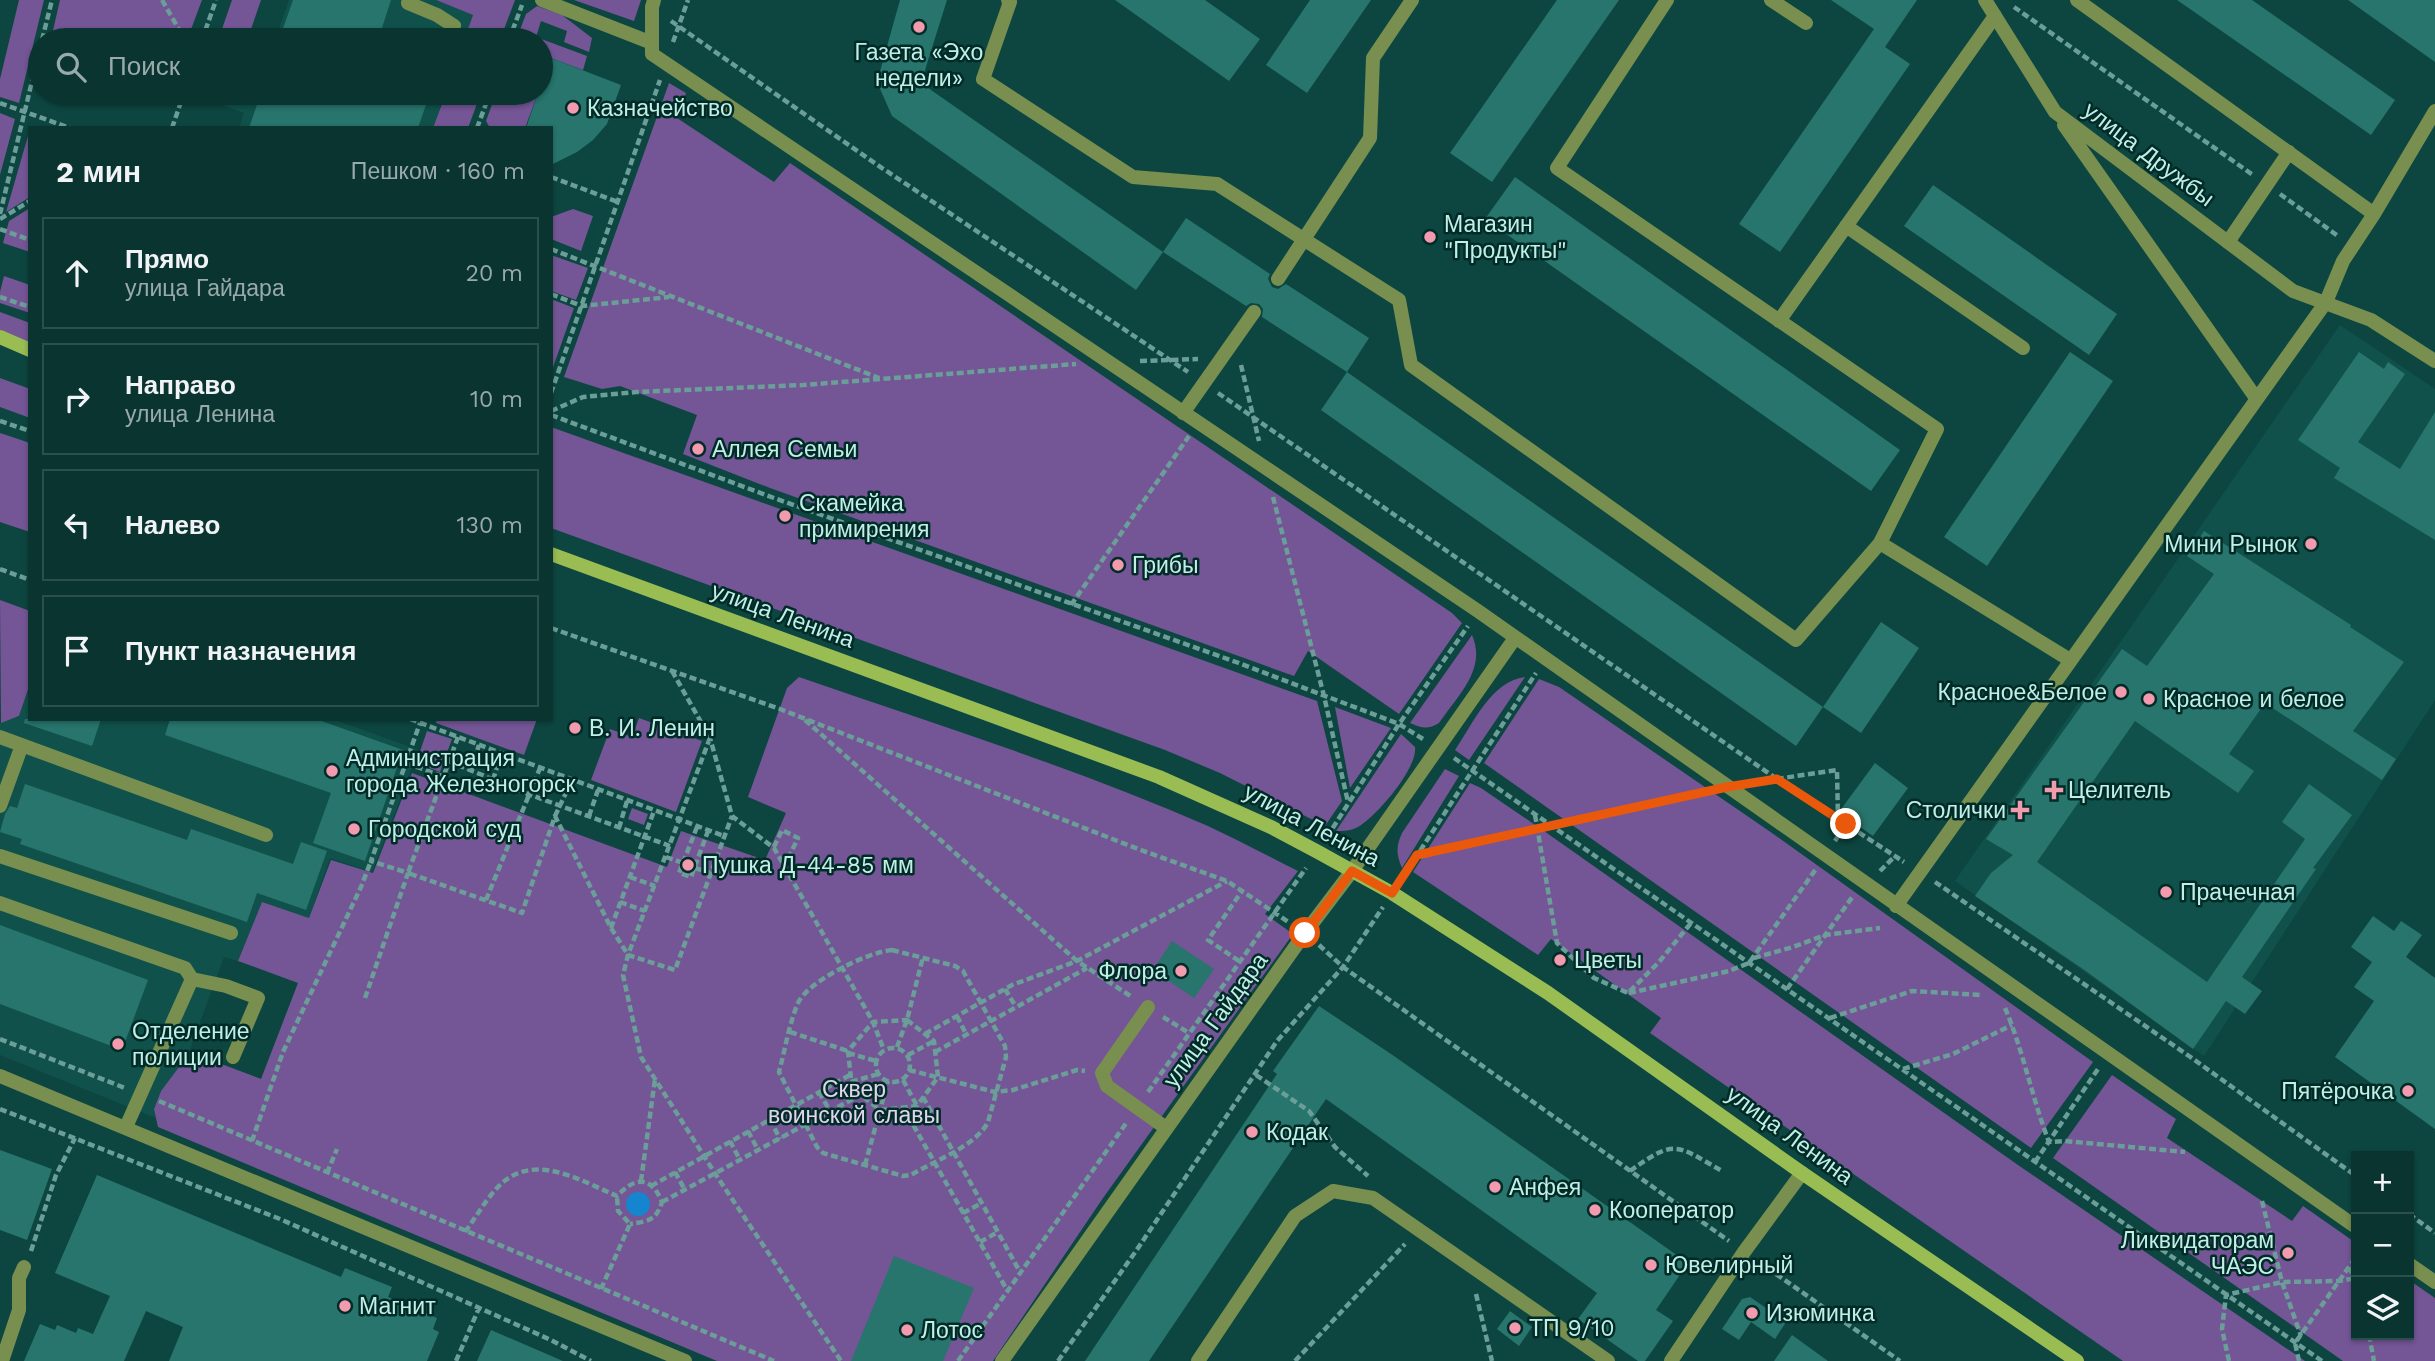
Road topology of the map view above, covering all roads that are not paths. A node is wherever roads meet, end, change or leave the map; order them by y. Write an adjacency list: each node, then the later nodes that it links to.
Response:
1 (409, 0): 12 (street)
2 (542, 0): 13 (street)
3 (1008, 0): 19 (street)
4 (1412, 0): 19 (street)
5 (1667, 0): 24 (street)
6 (1771, 0): 11 (street)
7 (1985, 0): 10 (street, улица Дружбы)
8 (2077, 0): 16 (street)
9 (653, 4): 13 (street)
10 (1995, 16): 15 (street, улица Дружбы); 18 (street)
11 (1806, 23)
12 (453, 28)
13 (652, 43): 30 (street)
14 (2435, 111): 17 (street)
15 (2055, 112): 20 (street, улица Дружбы); 29 (street)
16 (2289, 152): 17 (street); 20 (street)
17 (2374, 214): 22 (street)
18 (1846, 226): 24 (street); 26 (street)
19 (1305, 240): 21 (street); 31 (street)
20 (2228, 242): 22 (street, улица Дружбы)
21 (1278, 279)
22 (2326, 302): 28 (street, улица Дружбы); 29 (street)
23 (1254, 312): 30 (street)
24 (1779, 321): 31 (street)
25 (0, 337): 27 (main road)
26 (2023, 348)
27 (28, 349)
28 (2435, 361)
29 (2256, 398): 34 (street)
30 (1183, 413): 33 (street)
31 (1880, 543): 34 (street)
32 (553, 555): 40 (main road, улица Ленина)
33 (1515, 638): 40 (street, улица Гайдара); 42 (street)
34 (2070, 660): 42 (street)
35 (0, 737): 36 (street)
36 (22, 745): 37 (street); 38 (street)
37 (0, 806)
38 (266, 835)
39 (0, 856): 43 (street)
40 (1352, 871): 49 (street, улица Гайдара); 50 (main road, улица Ленина)
41 (0, 903): 44 (street)
42 (1896, 906): 51 (street)
43 (231, 933)
44 (192, 979): 46 (street); 48 (street)
45 (1148, 1007): 49 (street)
46 (233, 1057)
47 (0, 1076): 48 (street)
48 (126, 1127): 56 (street)
49 (1166, 1128): 57 (street, улица Гайдара)
50 (1802, 1173): 60 (street); 61 (main road, улица Ленина)
51 (2351, 1224)
52 (24, 1267): 55 (street)
53 (2414, 1267): 54 (street)
54 (2435, 1282)
55 (2, 1361)
56 (685, 1361)
57 (1002, 1361)
58 (1198, 1361): 59 (street)
59 (1608, 1361)
60 (1671, 1361)
61 (2077, 1361)

